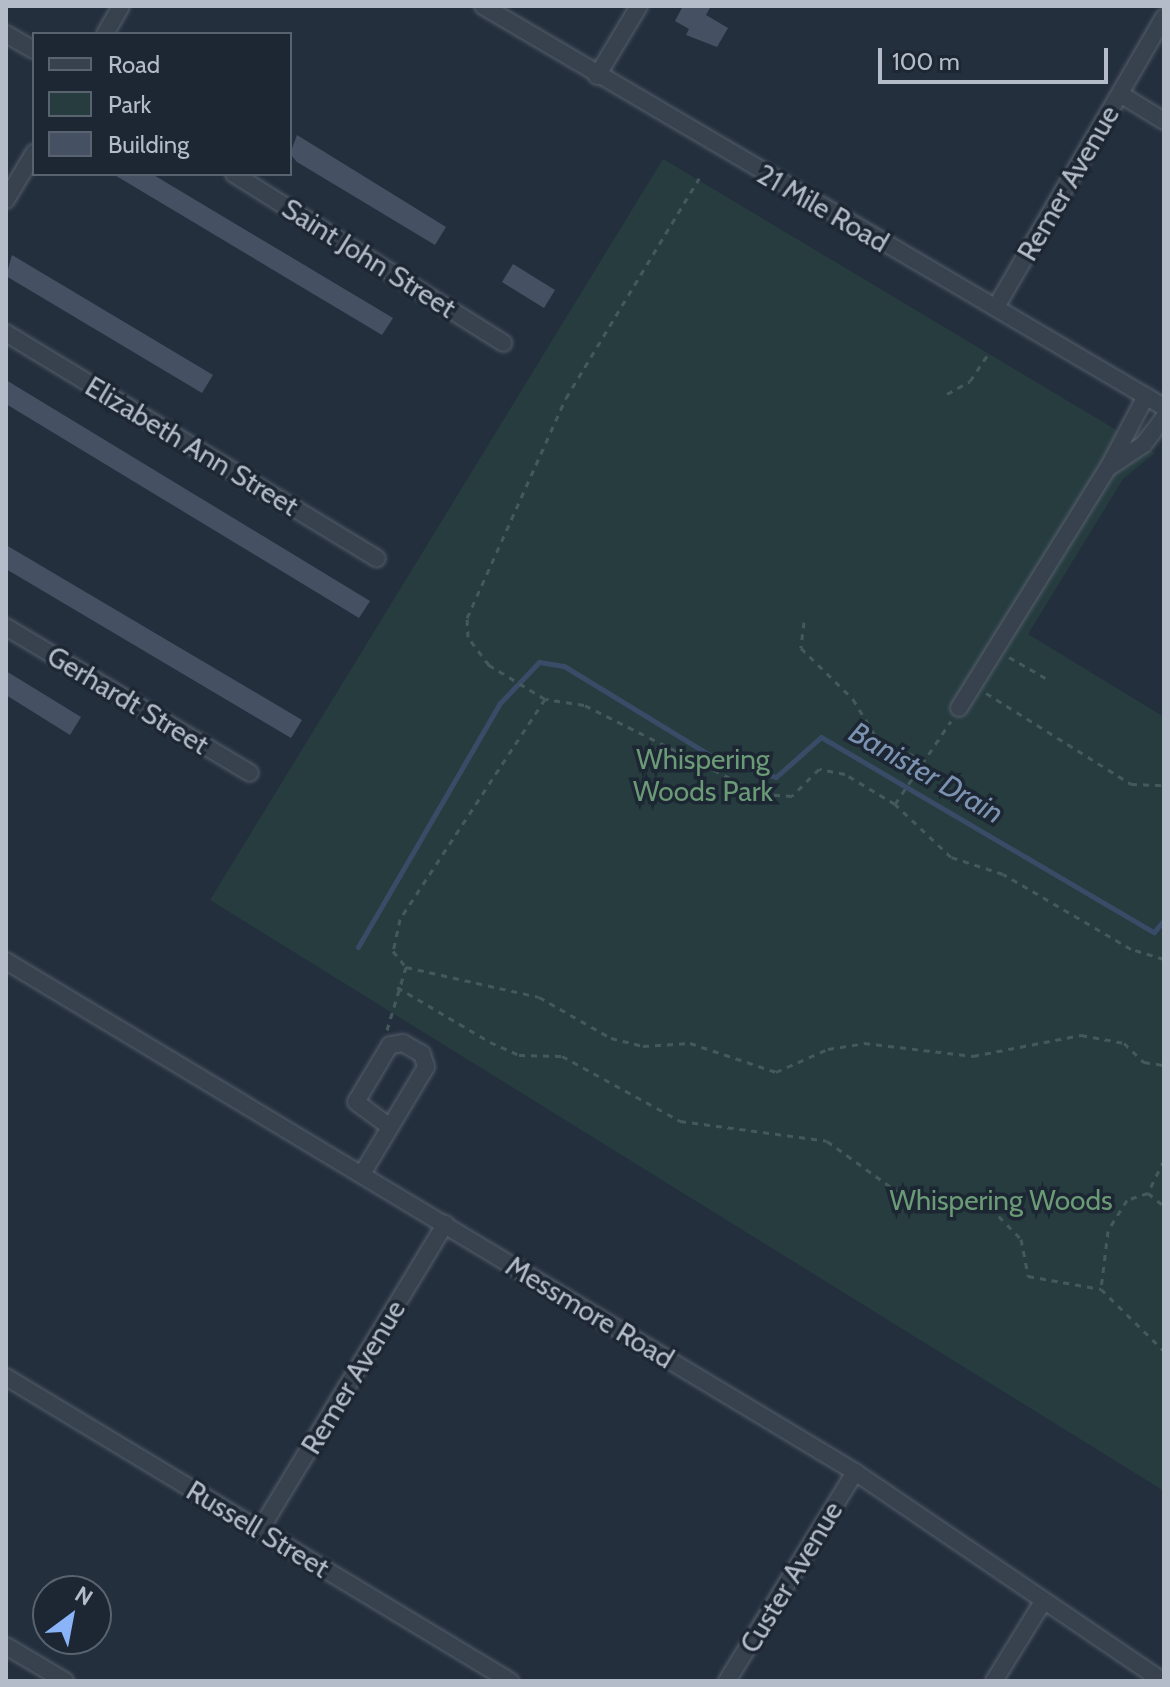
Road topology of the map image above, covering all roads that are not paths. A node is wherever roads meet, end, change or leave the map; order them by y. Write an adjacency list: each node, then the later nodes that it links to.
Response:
1 (121, 6): 5 (street)
2 (483, 6): 8 (street, 21 Mile Road)
3 (639, 6): 8 (street)
4 (1164, 17): 9 (street, Remer Avenue)
5 (106, 32)
6 (6, 34): 7 (street)
7 (32, 49)
8 (597, 76): 14 (street, 21 Mile Road)
9 (1120, 94): 10 (street); 14 (street, Remer Avenue)
10 (1164, 121)
11 (32, 156): 13 (street)
12 (237, 176): 16 (street, Saint John Street)
13 (6, 200)
14 (996, 307): 17 (street, 21 Mile Road)
15 (6, 333): 21 (street, Elizabeth Ann Street)
16 (503, 343)
17 (1146, 396): 18 (street, 21 Mile Road); 20 (street)
18 (1164, 407)
19 (1164, 417): 20 (street)
20 (1108, 468): 23 (street)
21 (377, 559)
22 (6, 627): 24 (street, Gerhardt Street)
23 (959, 708)
24 (250, 773)
25 (6, 961): 27 (street, Messmore Road)
26 (390, 1127): 26 (street); 27 (street)
27 (362, 1174): 28 (street, Messmore Road)
28 (445, 1224): 30 (street, Messmore Road); 31 (street, Remer Avenue)
29 (6, 1377): 31 (street, Russell Street)
30 (855, 1472): 32 (street, Messmore Road); 36 (street, Custer Avenue)
31 (260, 1530): 35 (street, Russell Street)
32 (1041, 1605): 37 (street); 38 (street, Messmore Road)
33 (6, 1646): 34 (street)
34 (65, 1681)
35 (510, 1681)
36 (727, 1681)
37 (994, 1681)
38 (1163, 1681)

